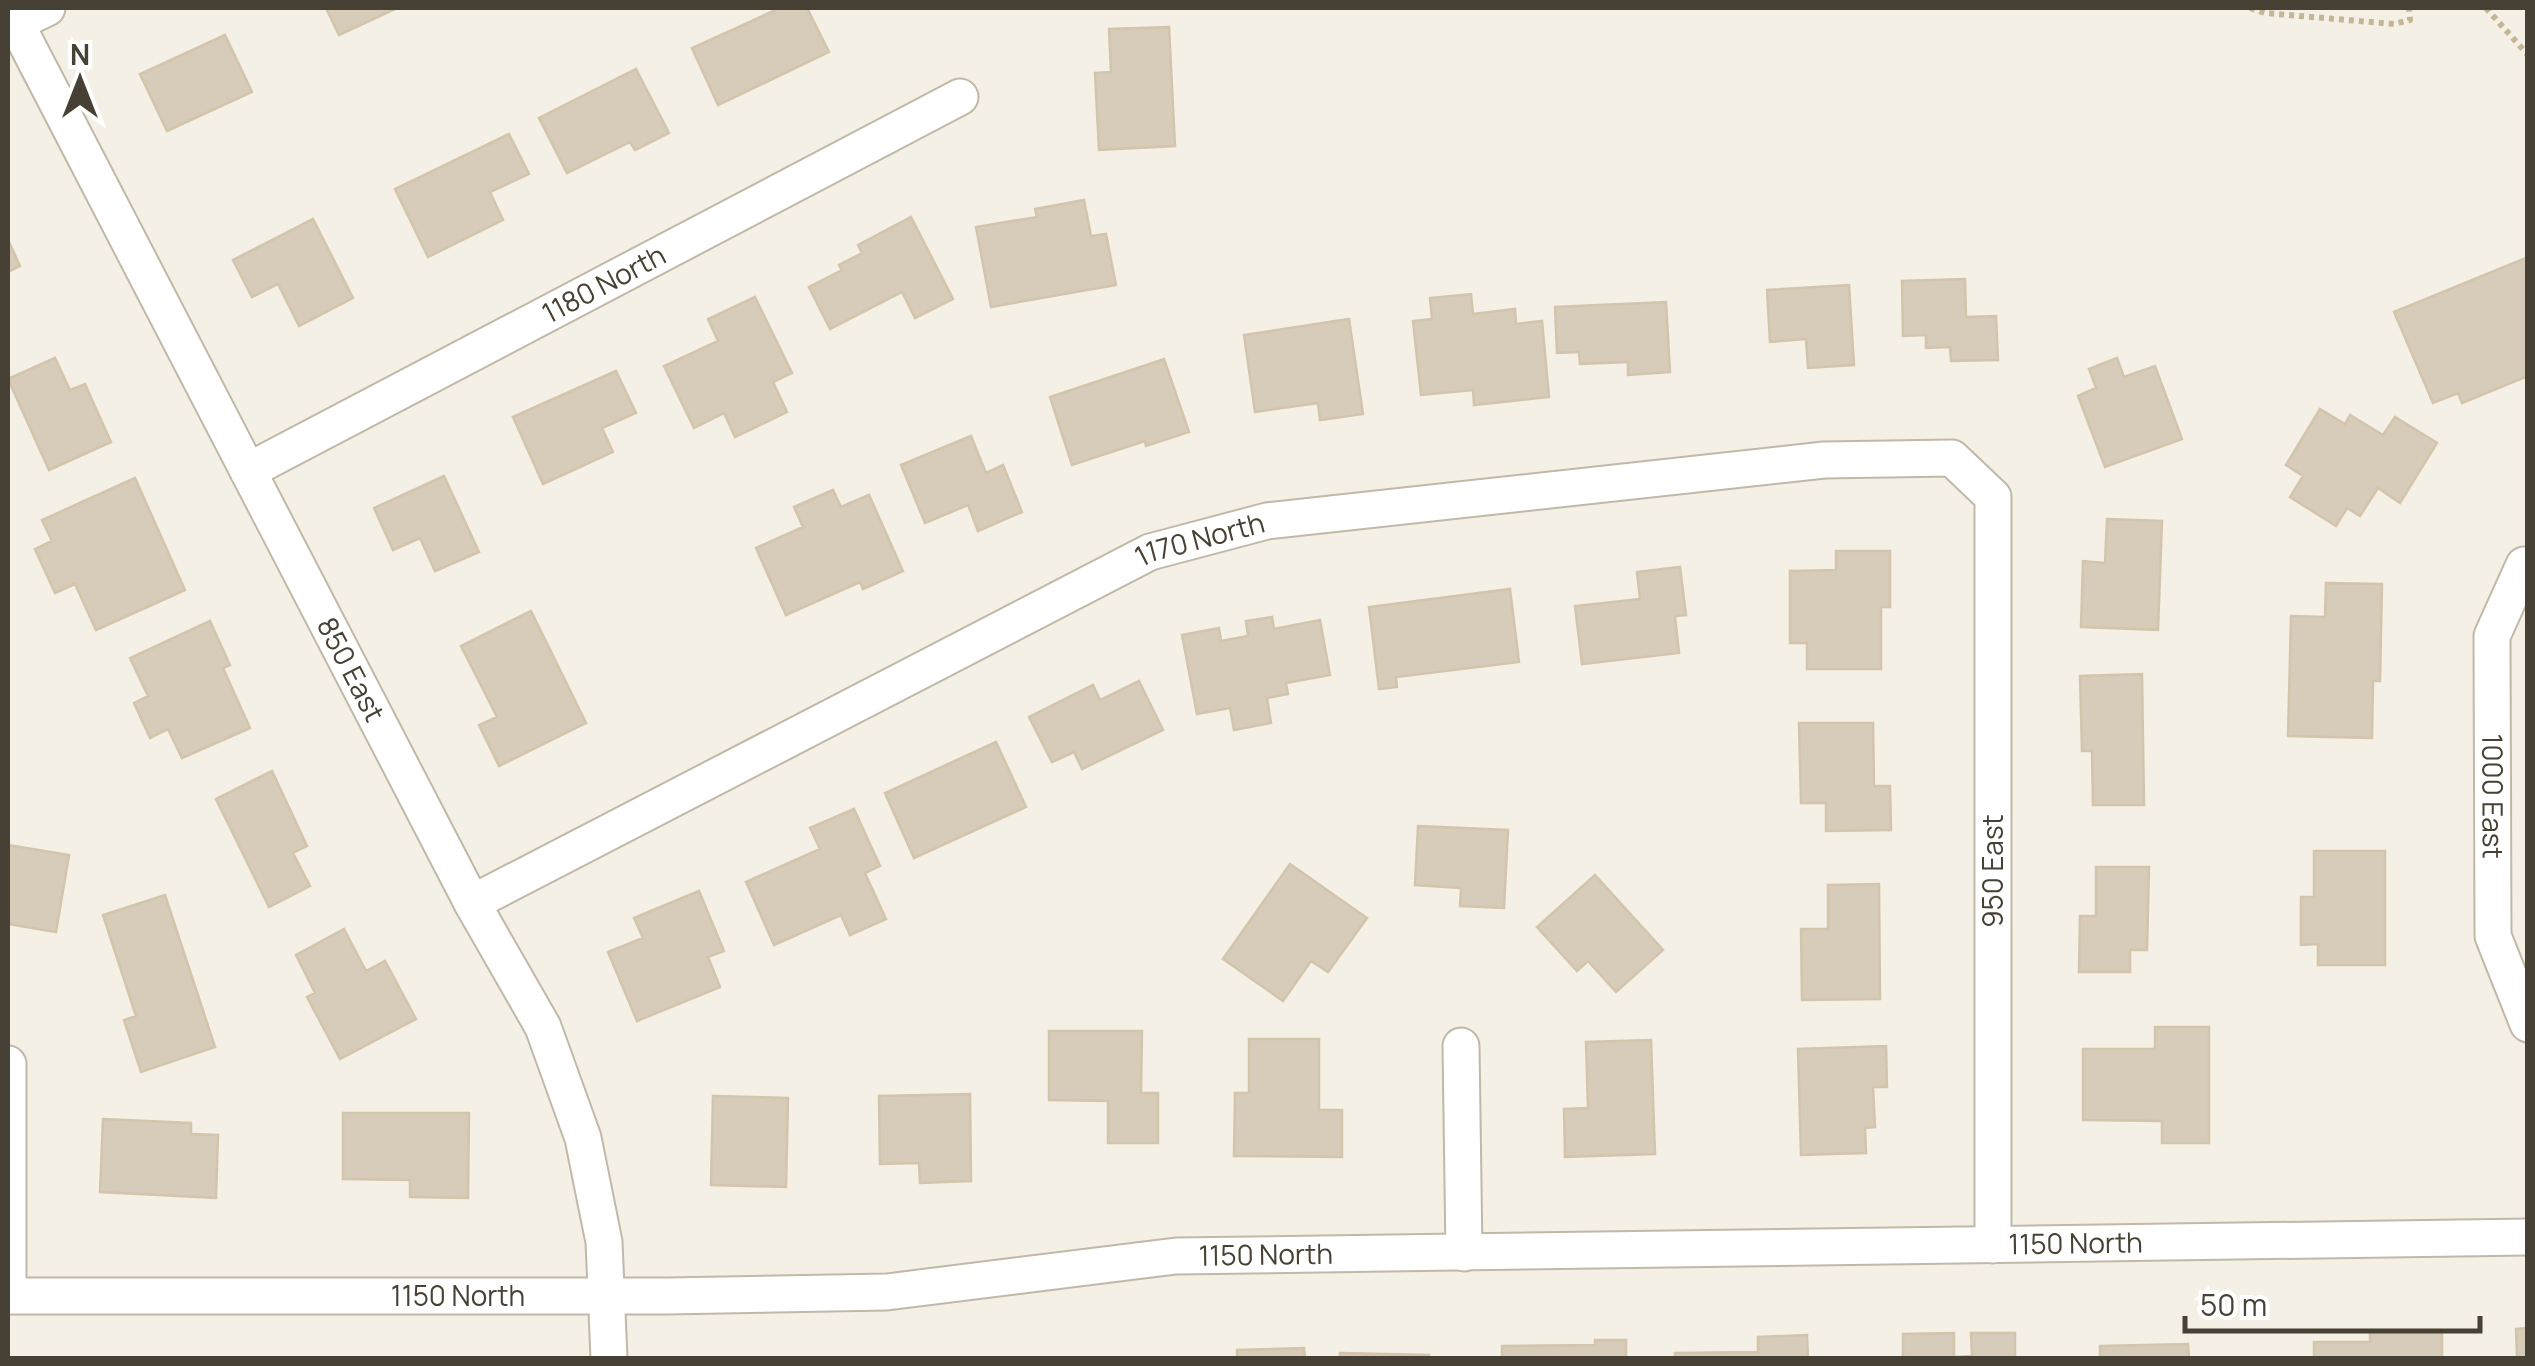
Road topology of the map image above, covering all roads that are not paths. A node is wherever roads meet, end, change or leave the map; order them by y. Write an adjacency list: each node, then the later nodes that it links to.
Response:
1 (24, 13): 3 (street, 850 East)
2 (960, 97): 3 (street, 1180 North)
3 (248, 470): 6 (street, 850 East)
4 (1993, 497): 6 (street, 1170 North); 11 (street, 950 East)
5 (2524, 565): 7 (street, 1000 East)
6 (472, 902): 14 (street, 850 East)
7 (2528, 1024)
8 (1460, 1046): 12 (street)
9 (8, 1064): 13 (street)
10 (2528, 1237): 11 (street, 1150 North)
11 (1993, 1244): 12 (street, 1150 North)
12 (1464, 1253): 14 (street, 1150 North)
13 (8, 1296): 14 (street, 1150 North)
14 (606, 1296): 15 (street, 850 East)
15 (608, 1358)

